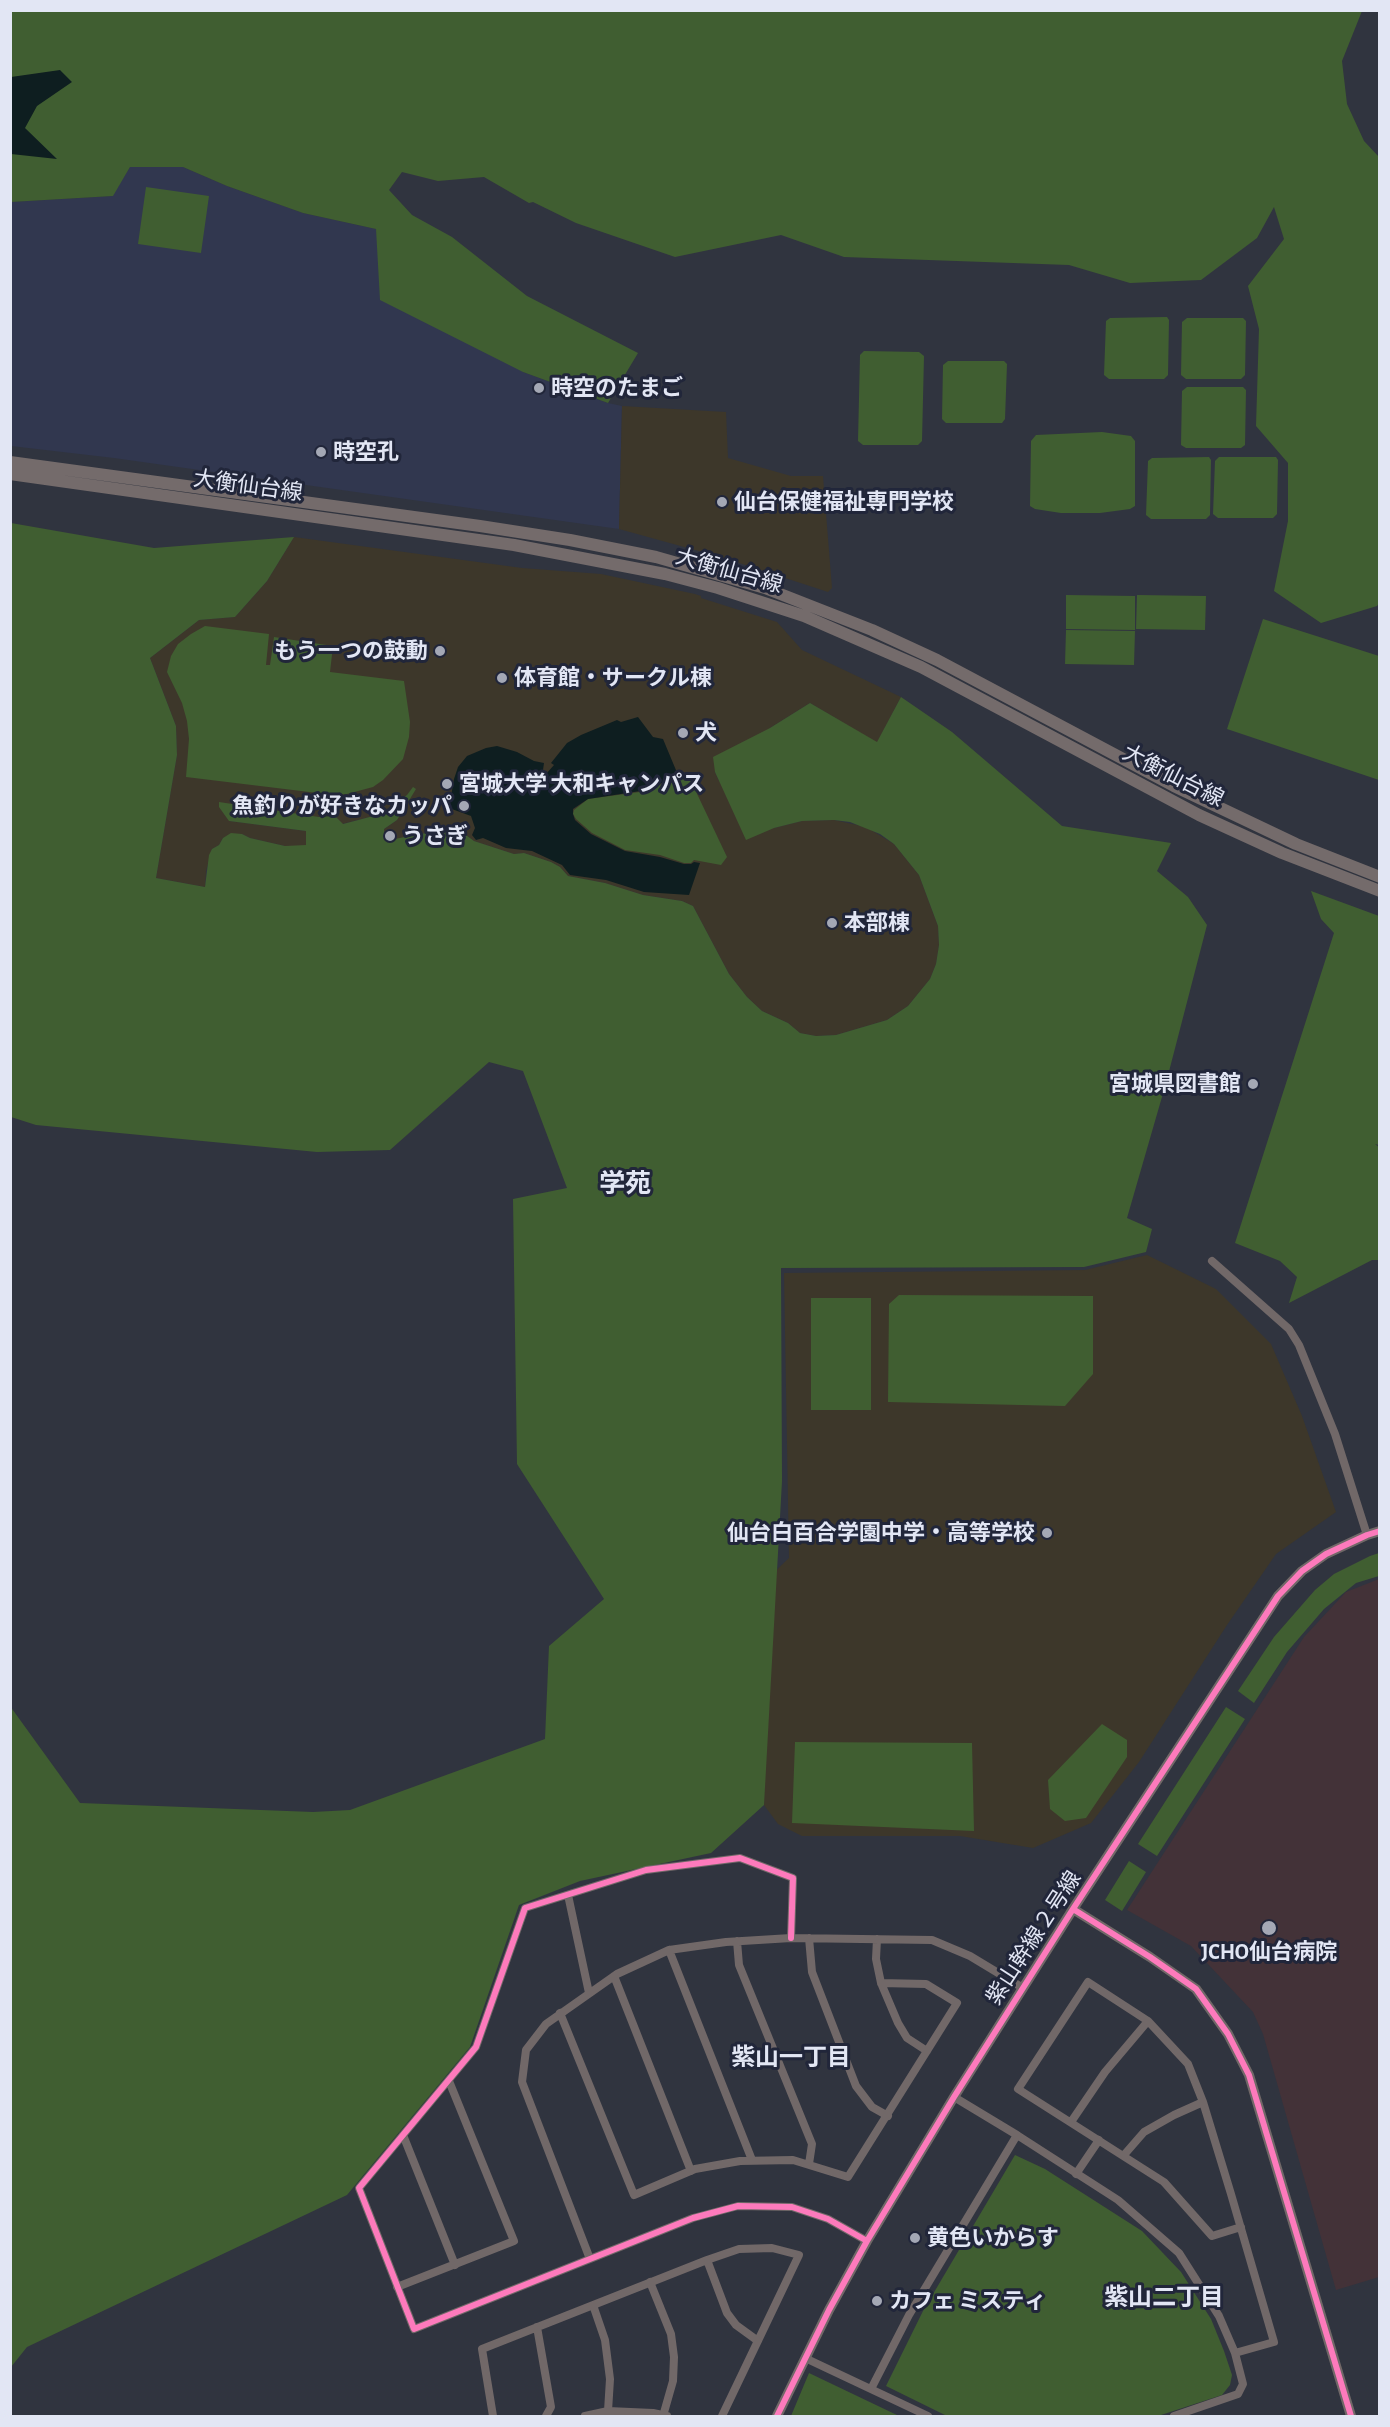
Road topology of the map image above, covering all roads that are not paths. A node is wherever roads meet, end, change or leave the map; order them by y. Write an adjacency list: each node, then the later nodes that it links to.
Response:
1 (10, 462): 3 (main road, 大衡仙台線)
2 (10, 474): 4 (main road, 大衡仙台線)
3 (1205, 801): 4 (street); 5 (main road, 大衡仙台線)
4 (1199, 815): 6 (main road, 大衡仙台線)
5 (1380, 877)
6 (1380, 891)
7 (1212, 1261): 9 (street)
8 (1380, 1531): 9 (street, 紫山幹線２号線)
9 (1367, 1535): 11 (street, 紫山幹線２号線)
10 (568, 1895): 12 (street); 20 (street); 24 (street)
11 (1073, 1909): 19 (street, 紫山幹線２号線); 59 (street)
12 (791, 1938): 13 (street); 15 (street)
13 (809, 1938): 14 (street); 27 (street)
14 (877, 1939): 18 (street); 19 (street)
15 (738, 1941): 16 (street); 34 (street)
16 (669, 1950): 17 (street); 33 (street)
17 (614, 1976): 20 (street); 35 (street)
18 (882, 1983): 23 (street); 23 (street)
19 (1023, 1988): 25 (street, 紫山幹線２号線)
20 (590, 1993): 21 (street)
21 (560, 2013): 35 (street); 39 (street)
22 (1148, 2021): 26 (street); 28 (street); 28 (street)
23 (927, 2051): 27 (street)
24 (449, 2081): 29 (street); 41 (street)
25 (954, 2097): 30 (street); 38 (street, 紫山幹線２号線)
26 (1203, 2102): 32 (street); 37 (street)
27 (888, 2116): 34 (street)
28 (1071, 2122): 31 (street)
29 (403, 2135): 41 (street); 43 (street)
30 (1017, 2135): 36 (street); 49 (street)
31 (1099, 2140): 32 (street); 36 (street)
32 (1124, 2155): 37 (street)
33 (752, 2160): 34 (street); 35 (street)
34 (809, 2164)
35 (691, 2171)
36 (1076, 2174): 47 (street)
37 (1241, 2227): 47 (street)
38 (867, 2241): 39 (street); 48 (street, 紫山幹線２号線)
39 (590, 2259): 43 (street)
40 (707, 2260): 42 (street); 46 (street); 46 (street)
41 (455, 2265): 43 (street)
42 (650, 2282): 44 (street); 54 (street)
43 (397, 2288)
44 (593, 2305): 45 (street); 50 (street)
45 (537, 2327): 51 (street); 52 (street)
46 (758, 2341): 55 (street)
47 (1235, 2353): 58 (street)
48 (805, 2358): 49 (street); 56 (street, 紫山幹線２号線)
49 (871, 2389): 57 (street)
50 (608, 2411): 53 (street); 54 (street)
51 (493, 2416)
52 (546, 2416)
53 (585, 2416)
54 (665, 2416)
55 (722, 2416)
56 (777, 2416)
57 (928, 2416)
58 (1174, 2416)
59 (1351, 2416)

